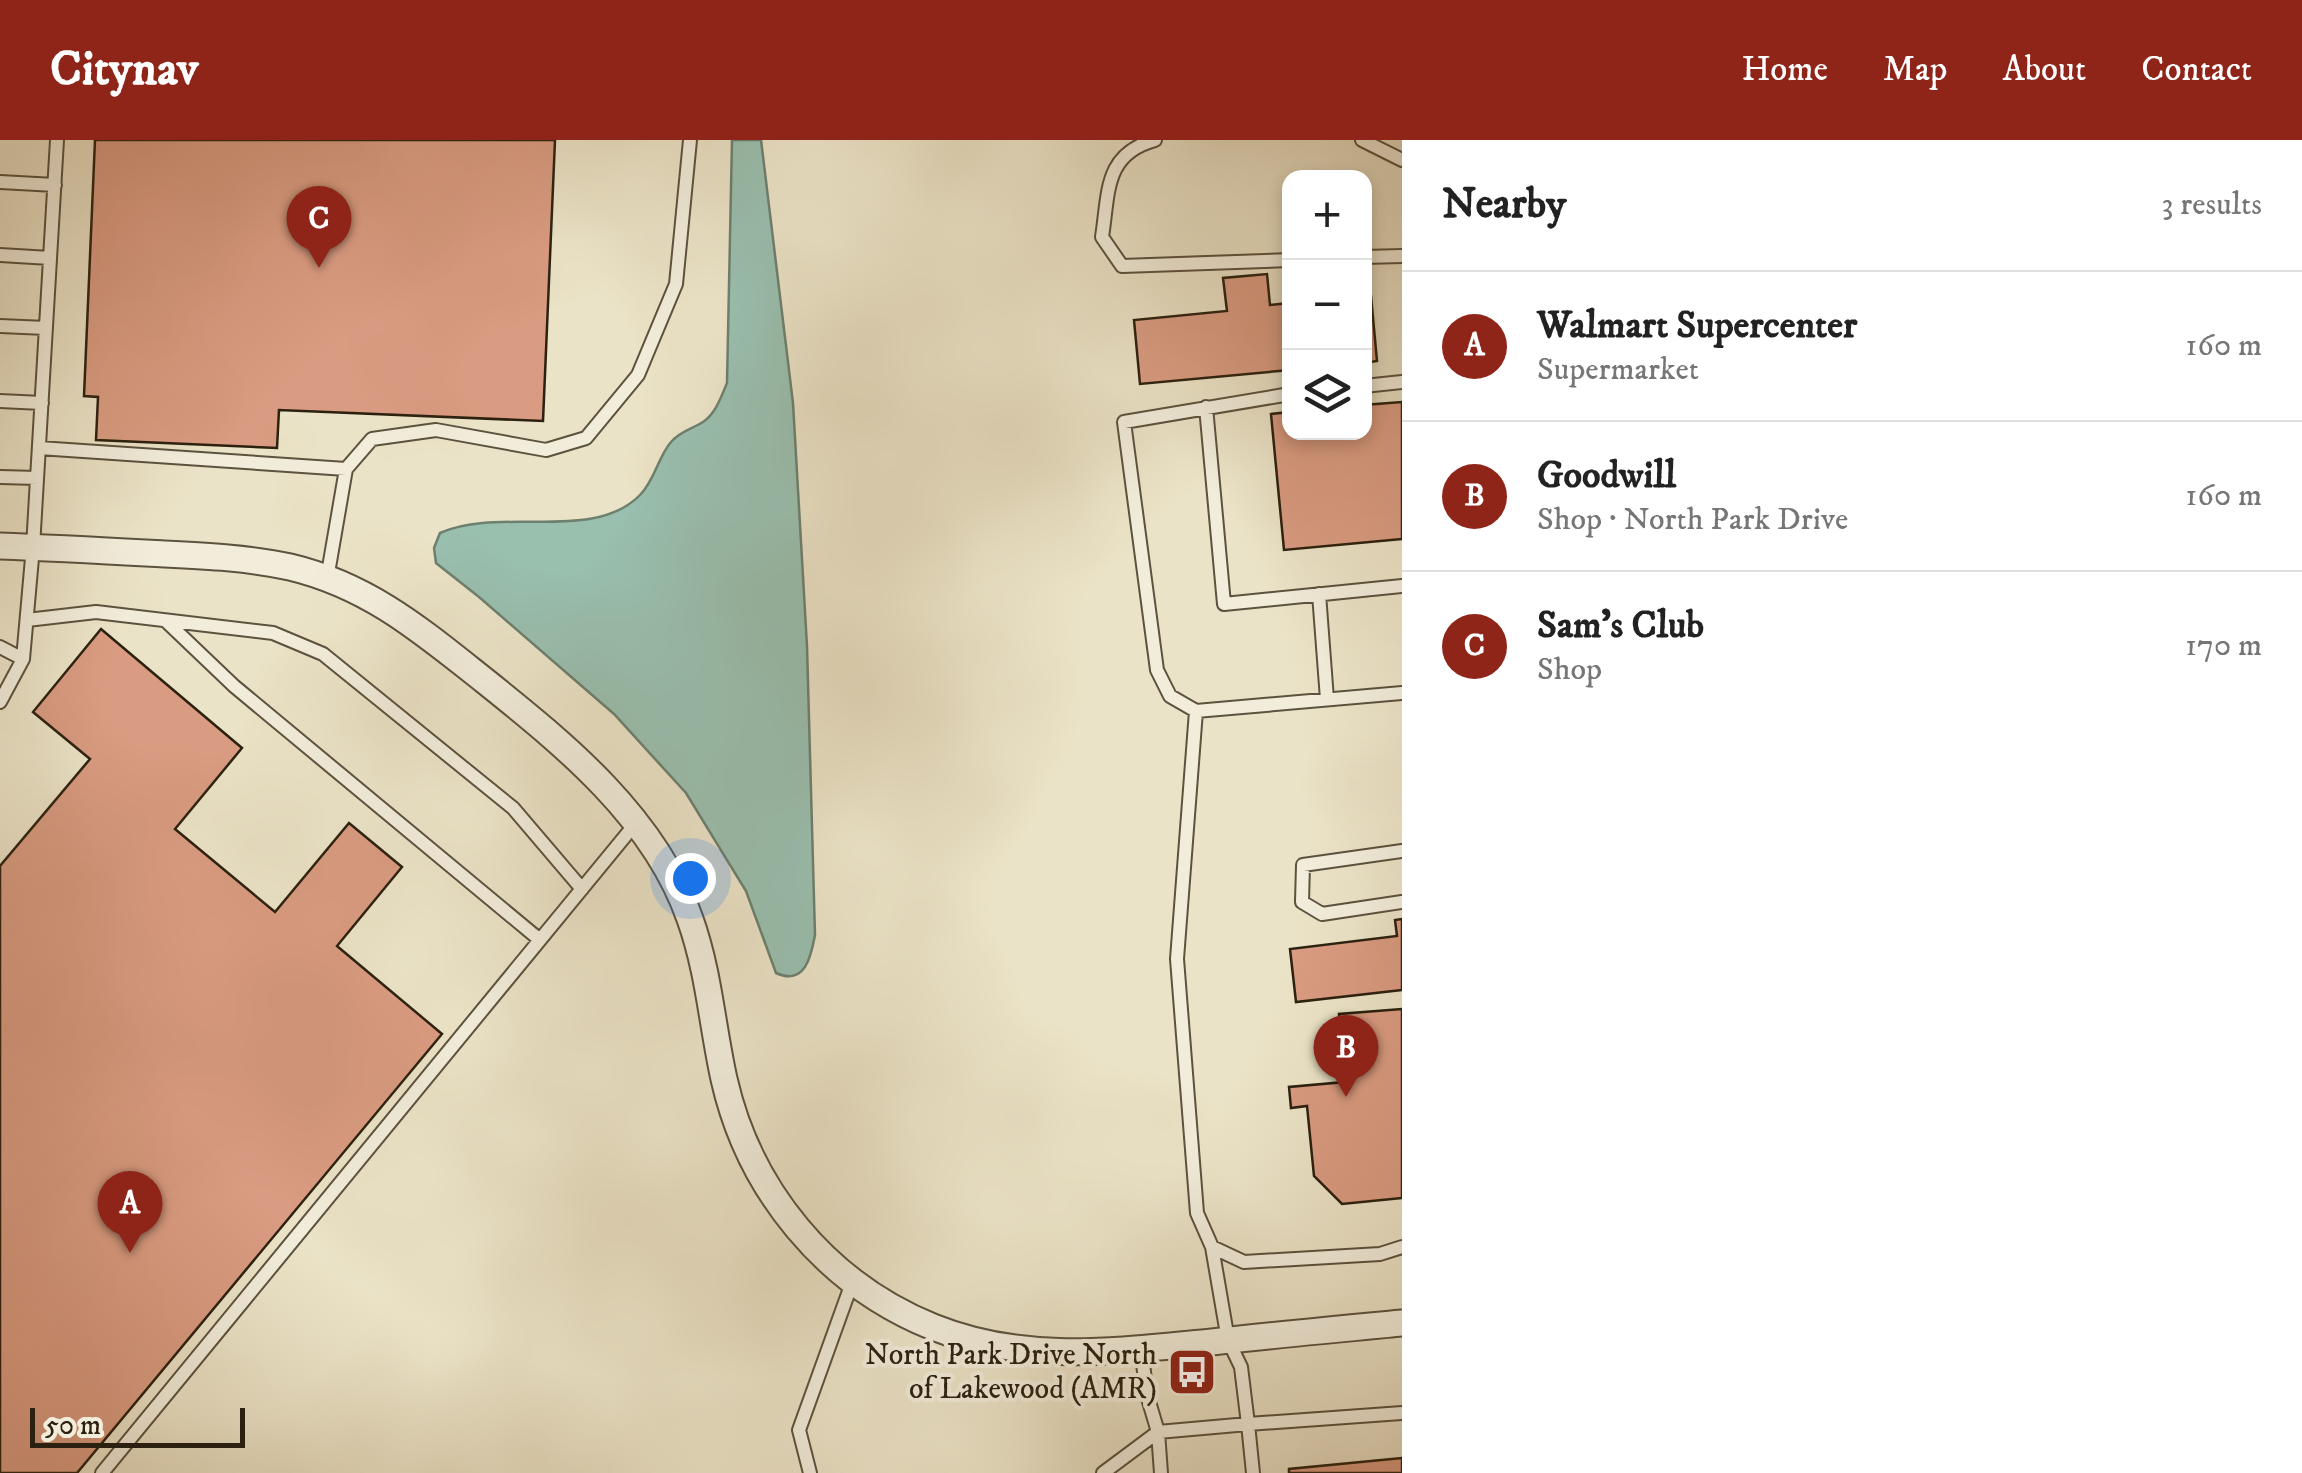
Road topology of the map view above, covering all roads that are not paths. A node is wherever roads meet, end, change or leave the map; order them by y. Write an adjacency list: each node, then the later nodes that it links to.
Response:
1 (57, 140): 7 (lane)
2 (690, 140): 22 (lane)
3 (1155, 140): 12 (lane)
4 (1362, 140): 5 (lane)
5 (1402, 160)
6 (0, 182): 7 (lane)
7 (54, 184): 11 (lane)
8 (0, 255): 11 (lane)
9 (1402, 256): 10 (lane)
10 (1372, 257)
11 (50, 258): 14 (lane)
12 (1282, 260)
13 (0, 326): 14 (lane)
14 (46, 328): 19 (lane)
15 (1402, 382): 16 (lane)
16 (1372, 385)
17 (1282, 395): 20 (lane)
18 (0, 401): 19 (lane)
19 (42, 403): 21 (lane)
20 (1206, 407): 29 (lane); 37 (lane)
21 (39, 448): 22 (lane); 24 (lane)
22 (346, 469): 27 (lane)
23 (0, 477): 24 (lane)
24 (37, 478): 26 (lane)
25 (0, 546): 26 (street)
26 (33, 547): 27 (street); 30 (lane)
27 (328, 579): 38 (street)
28 (1402, 586): 29 (lane)
29 (1320, 594): 35 (lane)
30 (27, 620): 31 (lane); 33 (lane)
31 (168, 623): 40 (lane); 42 (lane)
32 (0, 647): 33 (lane)
33 (23, 659): 36 (lane)
34 (1402, 693): 35 (lane)
35 (1327, 698): 37 (lane)
36 (0, 702)
37 (1196, 711): 43 (lane)
38 (636, 824): 40 (lane); 45 (street)
39 (1402, 851): 41 (lane)
40 (582, 889): 42 (lane)
41 (1402, 902)
42 (540, 940): 52 (lane)
43 (1212, 1247): 44 (lane); 47 (lane)
44 (1402, 1247)
45 (852, 1280): 48 (street); 53 (lane)
46 (1402, 1324): 47 (street)
47 (1228, 1340): 48 (street); 50 (lane)
48 (1141, 1348): 51 (lane)
49 (1402, 1413): 50 (lane)
50 (1248, 1424): 51 (lane); 56 (lane)
51 (1158, 1432): 54 (lane); 55 (lane)
52 (102, 1473)
53 (810, 1473)
54 (1103, 1473)
55 (1161, 1473)
56 (1253, 1473)

